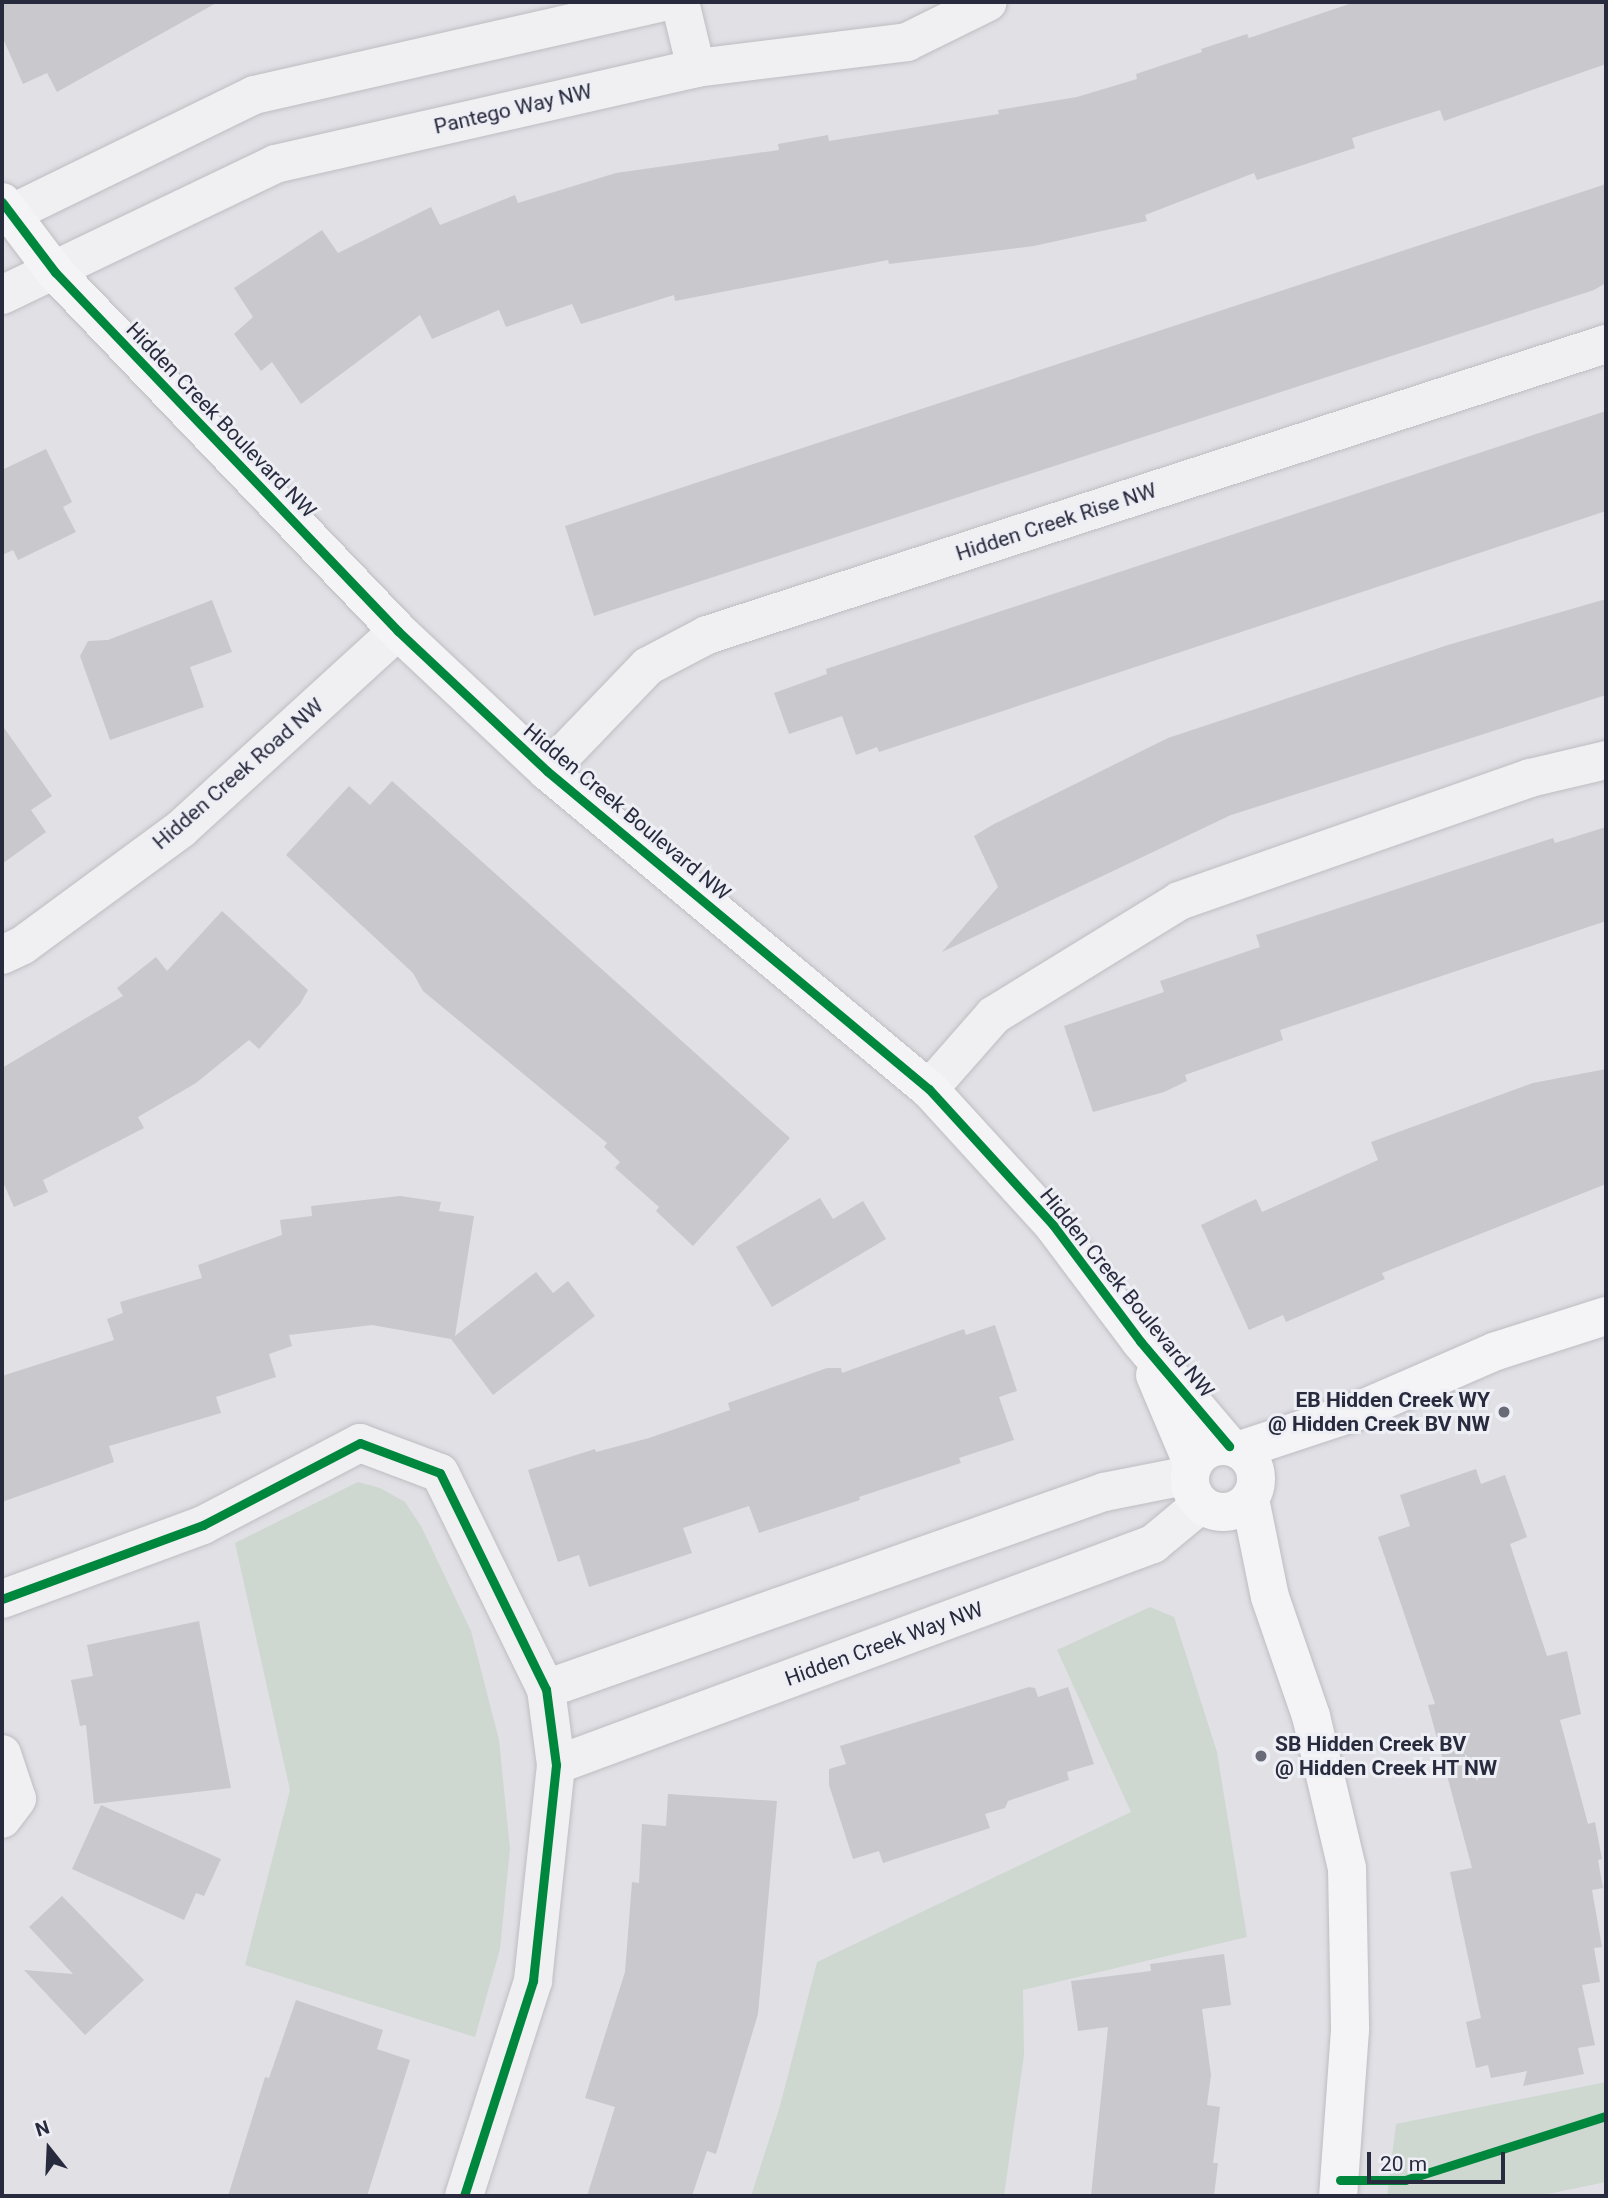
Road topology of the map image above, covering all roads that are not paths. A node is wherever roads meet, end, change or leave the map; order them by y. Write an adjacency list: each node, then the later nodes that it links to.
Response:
1 (663, 2): 5 (street)
2 (680, 2): 4 (street)
3 (987, 2): 4 (street, Pantego Way NW)
4 (696, 68): 6 (street, Pantego Way NW)
5 (5, 211): 6 (street, Hidden Creek Boulevard NW)
6 (55, 272): 7 (street, Pantego Way NW); 9 (street, Hidden Creek Boulevard NW)
7 (2, 295)
8 (1606, 344): 11 (street, Hidden Creek Rise NW)
9 (398, 631): 11 (street, Hidden Creek Boulevard NW); 12 (street, Hidden Creek Road NW)
10 (1606, 760): 13 (street)
11 (547, 771): 13 (street, Hidden Creek Boulevard NW)
12 (2, 955)
13 (929, 1089): 15 (street, Hidden Creek Boulevard NW)
14 (1606, 1316): 15 (street, Hidden Creek Way NW)
15 (1222, 1479): 17 (street, Hidden Creek Way NW); 19 (street, Hidden Creek Way NW); 22 (street, Hidden Creek Boulevard NW)
16 (2, 1599): 17 (street)
17 (546, 1689): 19 (street)
18 (2, 1754): 20 (street)
19 (556, 1765): 21 (street)
20 (2, 1819)
21 (464, 2196)
22 (1338, 2196)

